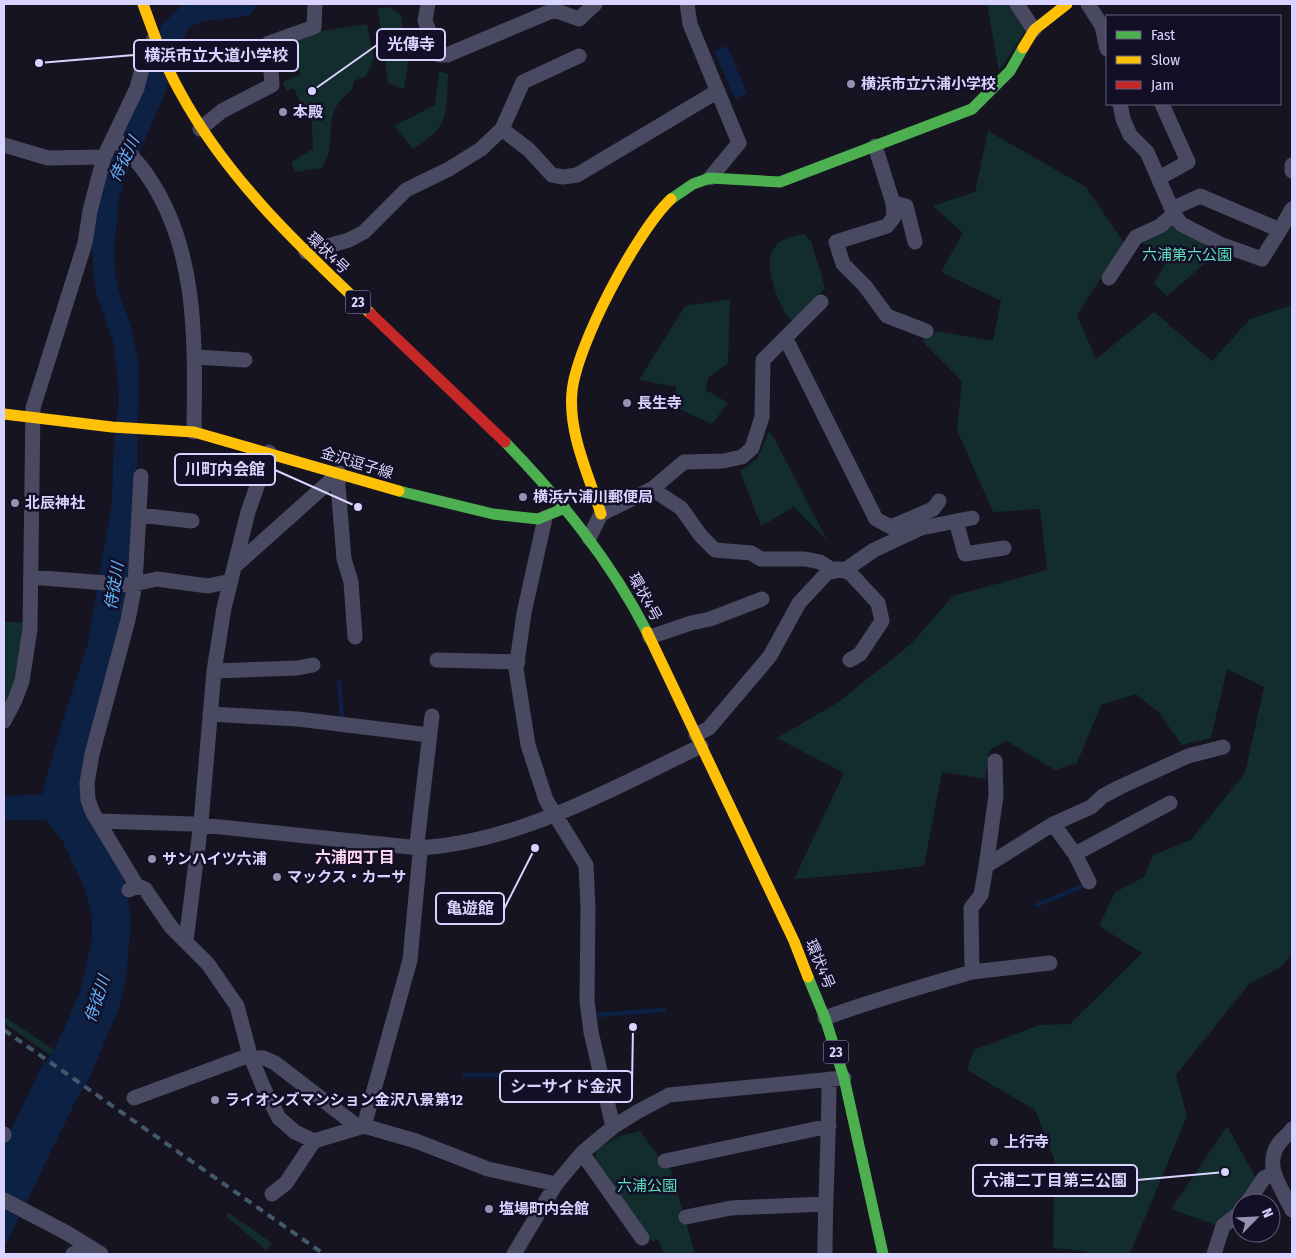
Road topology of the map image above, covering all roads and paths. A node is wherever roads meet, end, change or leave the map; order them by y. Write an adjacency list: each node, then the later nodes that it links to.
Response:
1 (143, 4): 10 (main road, 23)
2 (315, 4): 16 (street)
3 (428, 4): 4 (street)
4 (595, 4)
5 (687, 4): 13 (street)
6 (1017, 4): 9 (street)
7 (1067, 4): 9 (main road)
8 (1088, 4): 11 (street)
9 (1034, 30): 20 (main road)
10 (154, 40): 16 (main road, 環状4号 / 23); 18 (street)
11 (1106, 44)
12 (579, 56): 17 (street)
13 (718, 91): 17 (street); 24 (street)
14 (1120, 105): 25 (street)
15 (1162, 105): 25 (street)
16 (200, 129): 31 (main road, 環状4号 / 23)
17 (502, 129): 31 (street)
18 (116, 139): 21 (street); 36 (street)
19 (4, 145): 21 (street)
20 (875, 146): 24 (main road); 26 (street)
21 (104, 157): 39 (street)
22 (1292, 166): 23 (street)
23 (1292, 171)
24 (710, 178): 47 (main road)
25 (1159, 178): 28 (street)
26 (893, 203): 30 (street); 34 (street)
27 (1292, 209): 29 (street)
28 (1173, 212): 29 (street); 29 (street); 32 (street)
29 (1280, 230)
30 (915, 242)
31 (306, 252): 46 (main road, 環状4号 / 23)
32 (1110, 278)
33 (821, 302): 35 (street)
34 (926, 331)
35 (786, 339): 44 (street); 45 (street)
36 (195, 357): 37 (street); 40 (street)
37 (245, 360)
38 (4, 414): 39 (main road)
39 (34, 419): 40 (main road, 金沢逗子線); 57 (street)
40 (194, 432): 41 (main road, 金沢逗子線)
41 (269, 452): 42 (main road, 金沢逗子線); 55 (street)
42 (339, 473): 49 (main road, 金沢逗子線); 55 (street); 61 (street)
43 (141, 476): 48 (street)
44 (652, 489): 47 (street); 56 (street)
45 (939, 500)
46 (565, 508): 49 (main road, 金沢逗子線); 53 (main road, 環状4号 / 23)
47 (602, 514): 53 (street)
48 (139, 515): 51 (street); 59 (street)
49 (545, 518): 65 (street)
50 (972, 518): 52 (street)
51 (192, 521)
52 (956, 521): 54 (street); 56 (street)
53 (589, 538): 62 (main road, 環状4号 / 23)
54 (1004, 548)
55 (234, 566): 58 (street)
56 (838, 569): 64 (street); 72 (street)
57 (31, 577): 59 (street); 70 (street)
58 (231, 581): 59 (street); 67 (street)
59 (133, 585): 77 (street)
60 (762, 599): 62 (street)
61 (355, 637)
62 (650, 637): 72 (main road, 環状4号 / 23)
63 (438, 660): 65 (street)
64 (850, 660)
65 (518, 662): 76 (street)
66 (313, 665): 67 (street)
67 (214, 671): 68 (street)
68 (210, 714): 71 (street); 79 (street)
69 (432, 716): 71 (street)
70 (4, 721)
71 (428, 735): 80 (street)
72 (699, 741): 76 (street); 87 (main road, 環状4号 / 23)
73 (1223, 747): 78 (street)
74 (995, 761): 82 (street)
75 (1170, 803): 81 (street)
76 (555, 816): 80 (street); 94 (street)
77 (99, 821): 79 (street); 84 (street)
78 (1053, 824): 81 (street); 82 (street)
79 (199, 826): 80 (street); 84 (street)
80 (419, 848): 93 (street)
81 (1075, 854): 83 (street)
82 (986, 866): 86 (street)
83 (1089, 882)
84 (186, 941): 88 (street)
85 (1050, 964): 86 (street)
86 (972, 972): 87 (street)
87 (825, 1018): 89 (main road, 環状4号 / 23)
88 (250, 1057): 91 (street); 93 (street); 96 (street)
89 (844, 1078): 90 (street); 113 (main road, 環状4号 / 23)
90 (829, 1079): 92 (street); 94 (street)
91 (134, 1098)
92 (829, 1126): 98 (street); 104 (street)
93 (361, 1127): 96 (street); 100 (street)
94 (613, 1127): 97 (street)
95 (1292, 1130): 99 (street)
96 (314, 1140): 102 (street)
97 (582, 1153): 100 (street); 108 (street)
98 (665, 1161)
99 (1274, 1173): 101 (street); 105 (street)
100 (556, 1184): 111 (street)
101 (1254, 1193)
102 (272, 1194)
103 (4, 1200): 109 (street)
104 (825, 1204): 106 (street); 112 (street)
105 (1292, 1210)
106 (686, 1217)
107 (1231, 1219): 114 (street)
108 (642, 1238)
109 (96, 1251): 110 (street)
110 (73, 1254)
111 (514, 1254)
112 (826, 1254)
113 (883, 1254)
114 (1214, 1254)

